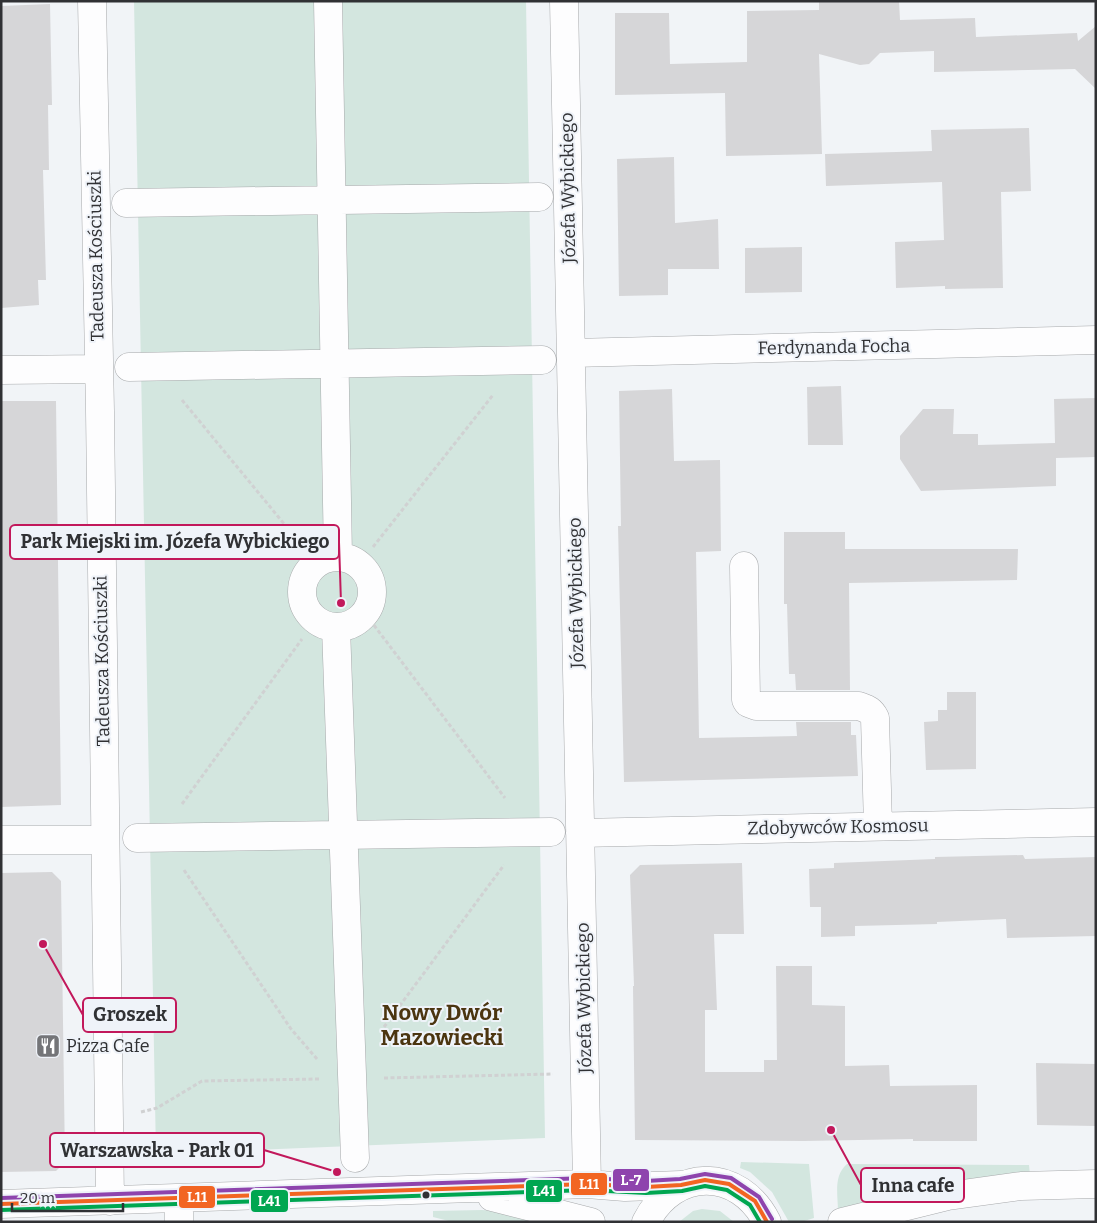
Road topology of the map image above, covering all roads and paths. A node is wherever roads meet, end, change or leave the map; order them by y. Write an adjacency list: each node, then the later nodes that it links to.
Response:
1 (92, 1): 12 (street, Tadeusza Kościuszki)
2 (328, 1): 5 (street)
3 (564, 1): 8 (street, Józefa Wybickiego)
4 (539, 197): 5 (street)
5 (332, 200): 6 (street); 10 (street)
6 (126, 203)
7 (1096, 340): 8 (street, Ferdynanda Focha)
8 (572, 353): 21 (street, Józefa Wybickiego)
9 (532, 360): 10 (street); 14 (path)
10 (334, 363): 11 (street); 14 (street)
11 (142, 367): 14 (path)
12 (98, 369): 13 (street); 25 (street, Tadeusza Kościuszki)
13 (1, 370)
14 (337, 562): 16 (street); 17 (street)
15 (744, 566): 19 (street)
16 (365, 614): 17 (street); 20 (path)
17 (326, 624): 22 (street); 23 (path)
18 (1096, 822): 19 (street, Zdobywców Kosmosu)
19 (878, 826): 21 (street, Zdobywców Kosmosu)
20 (537, 833): 22 (street); 26 (path)
21 (580, 833): 30 (street, Józefa Wybickiego)
22 (343, 835): 23 (street); 26 (street)
23 (147, 837)
24 (1, 840): 25 (street)
25 (104, 840): 34 (street, Tadeusza Kościuszki)
26 (352, 1072): 29 (street)
27 (325, 1079): 28 (path)
28 (141, 1112)
29 (355, 1158)
30 (586, 1184): 32 (street); 33 (street)
31 (1096, 1184): 40 (street)
32 (681, 1185): 38 (street); 39 (street)
33 (459, 1188): 36 (street); 37 (street)
34 (110, 1201): 35 (street); 36 (street)
35 (1, 1204)
36 (179, 1210)
37 (591, 1222)
38 (646, 1222)
39 (767, 1222)
40 (842, 1222)

